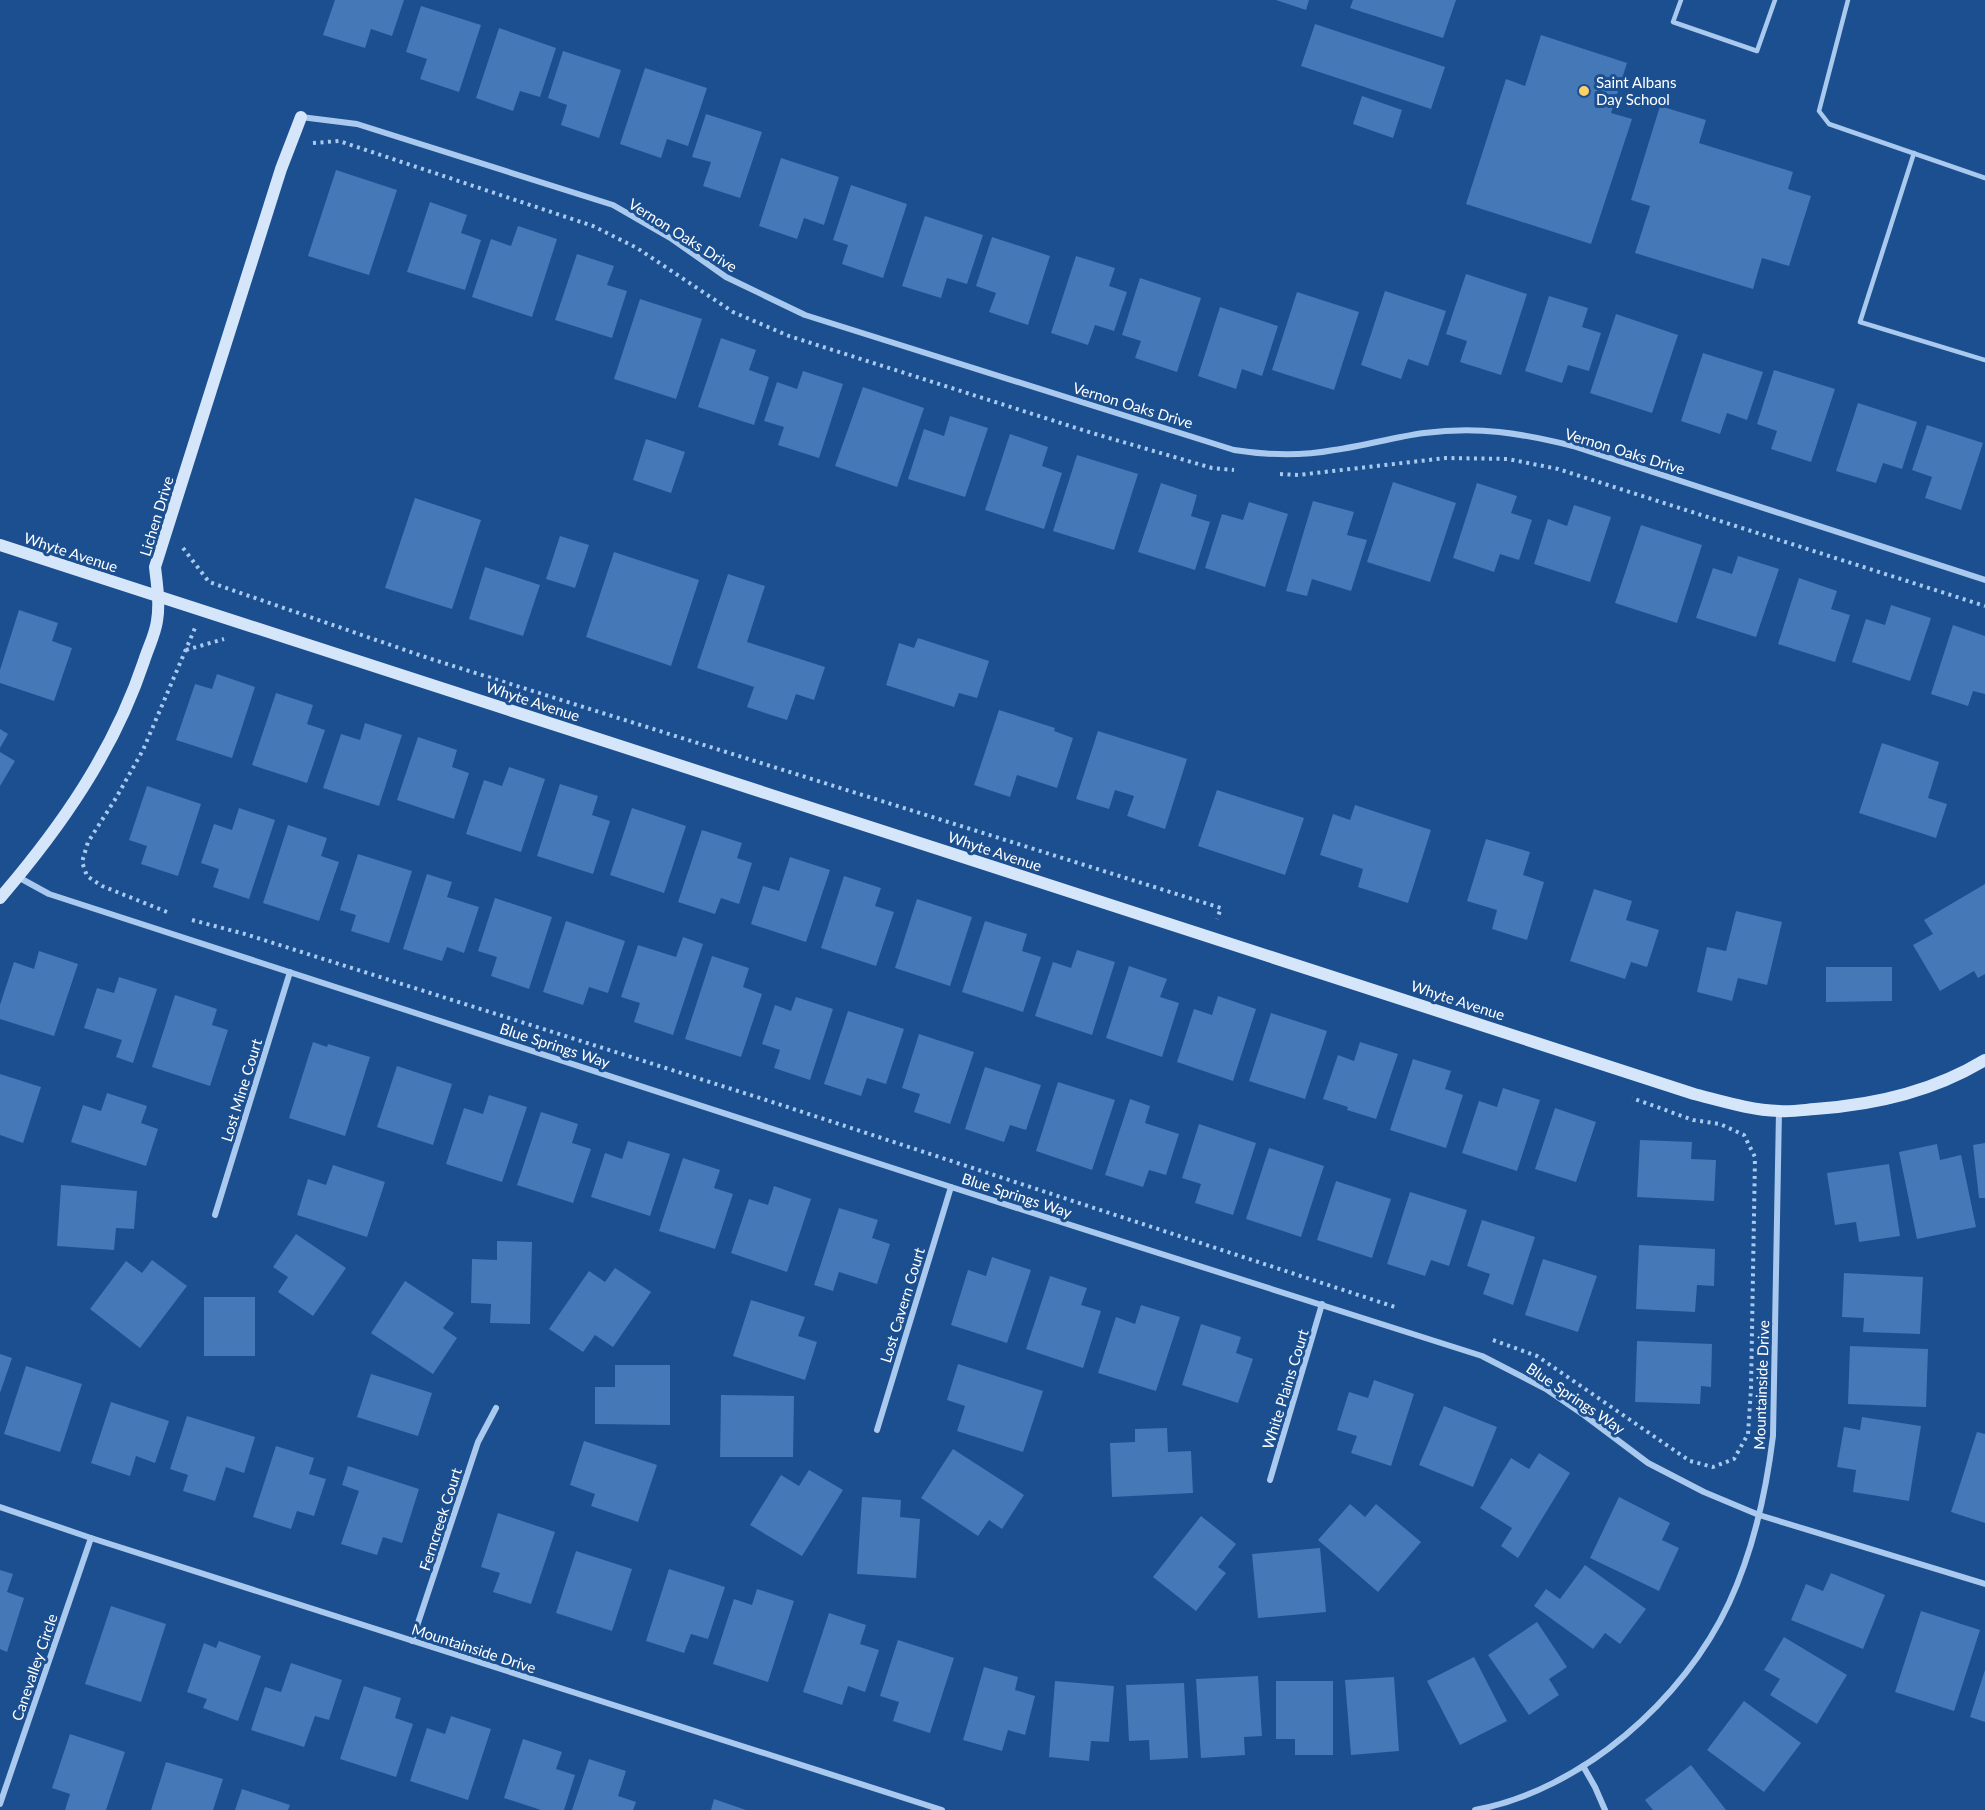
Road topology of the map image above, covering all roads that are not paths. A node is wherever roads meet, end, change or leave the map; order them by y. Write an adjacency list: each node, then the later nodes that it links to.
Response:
1 (1681, 0): 2 (lane)
2 (1774, 0)
3 (1848, 0): 5 (lane)
4 (301, 117): 9 (street, Vernon Oaks Drive); 10 (street, Lichen Drive)
5 (1914, 153): 6 (lane); 7 (lane)
6 (1985, 178)
7 (1985, 360)
8 (0, 545): 10 (street, Whyte Avenue)
9 (1985, 580)
10 (158, 596): 11 (street, Lichen Drive); 15 (street, Whyte Avenue)
11 (18, 877): 12 (street, Lichen Drive); 13 (street, Blue Springs Way)
12 (0, 898)
13 (290, 972): 16 (street, Blue Springs Way); 17 (street, Lost Mine Court)
14 (1985, 1060): 15 (street, Whyte Avenue)
15 (1779, 1111): 23 (street, Mountainside Drive)
16 (951, 1187): 18 (street, Blue Springs Way); 20 (street, Lost Cavern Court)
17 (215, 1215)
18 (1322, 1304): 21 (street, White Plains Court); 23 (street, Blue Springs Way)
19 (496, 1408): 26 (street, Ferncreek Court)
20 (877, 1430)
21 (1270, 1480)
22 (0, 1507): 24 (street, Mountainside Drive)
23 (1759, 1515): 25 (street, Blue Springs Way); 27 (street, Mountainside Drive)
24 (91, 1538): 26 (street, Mountainside Drive); 28 (street, Canevalley Circle)
25 (1985, 1584)
26 (412, 1641): 29 (street, Mountainside Drive)
27 (1583, 1766): 30 (street, Mountainside Drive); 31 (street)
28 (0, 1804)
29 (942, 1810)
30 (1475, 1810)
31 (1605, 1810)

